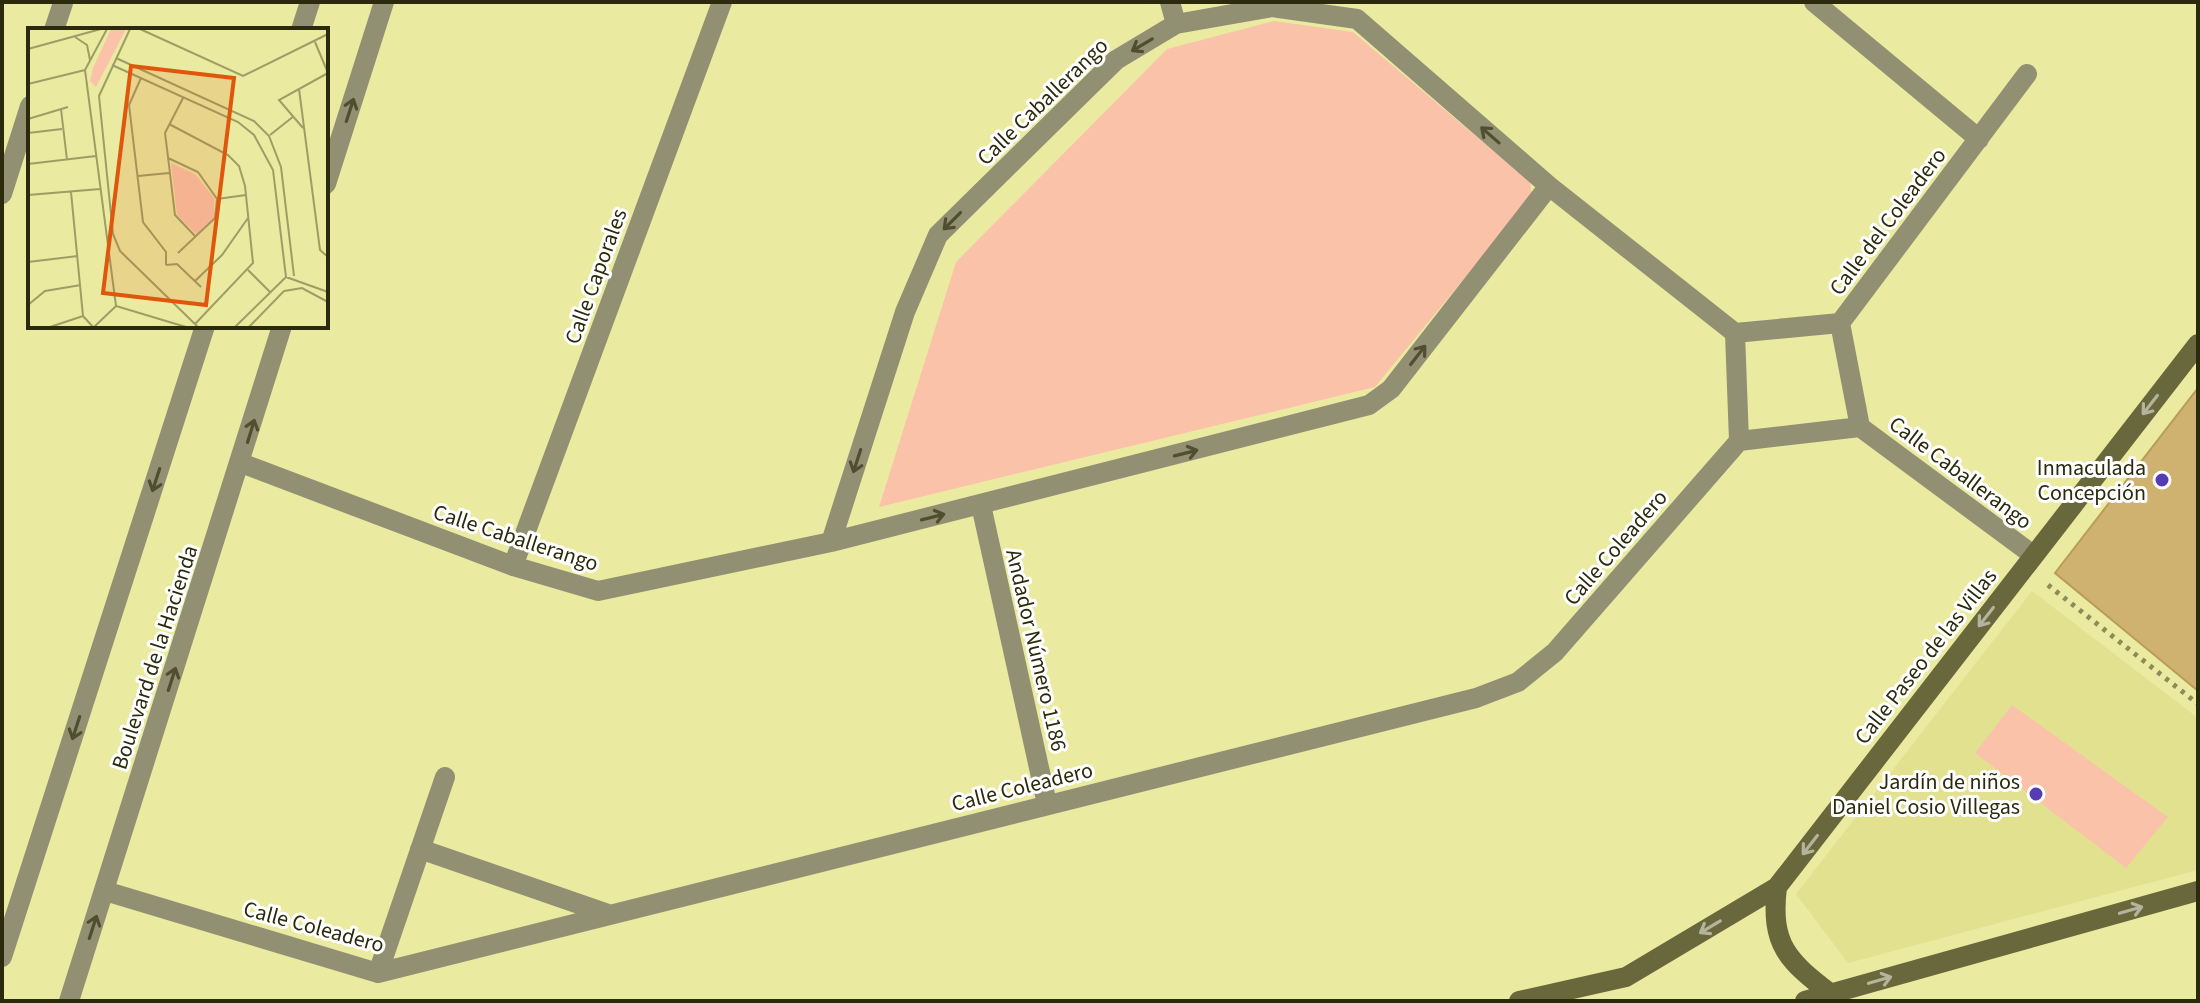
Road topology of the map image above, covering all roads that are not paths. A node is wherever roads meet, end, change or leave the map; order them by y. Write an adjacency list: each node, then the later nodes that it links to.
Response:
1 (310, 2): 9 (street)
2 (384, 2): 13 (street, one-way to 2)
3 (722, 2): 27 (street, Calle Caporales)
4 (1170, 2): 7 (street)
5 (1814, 2): 12 (street, Calle del Coleadero)
6 (63, 3): 8 (street)
7 (1176, 24): 14 (street, Calle Caballerango, one-way to 7); 25 (street, Calle Caballerango, one-way to 25)
8 (55, 28)
9 (302, 28)
10 (2027, 74): 12 (street, Calle del Coleadero)
11 (28, 112): 15 (street)
12 (1979, 139): 16 (street, Calle del Coleadero)
13 (328, 178)
14 (1549, 186): 19 (street, Calle Caballerango); 24 (street, Calle Caballerango, one-way to 14)
15 (2, 194)
16 (1840, 323): 19 (street); 21 (street, Calle del Coleadero)
17 (204, 328): 35 (street, one-way to 35)
18 (281, 328): 23 (street, Boulevard de la Hacienda, one-way to 18)
19 (1735, 333): 22 (street)
20 (2198, 344): 26 (street, Calle Paseo de las Villas, one-way to 26)
21 (1860, 427): 22 (street); 26 (street, Calle Caballerango)
22 (1739, 441): 29 (street, Calle Coleadero)
23 (241, 463): 27 (street, Calle Caballerango); 32 (street, Boulevard de la Hacienda, one-way to 23)
24 (981, 505): 25 (street, Calle Caballerango, one-way to 24); 29 (street, Andador Número 1186)
25 (831, 542): 27 (street, Calle Caballerango)
26 (2029, 561): 31 (street, Calle Paseo de las Villas, one-way to 31)
27 (513, 566)
28 (445, 777): 30 (street)
29 (1047, 804): 34 (street, Calle Coleadero)
30 (420, 849): 34 (street); 36 (street)
31 (1777, 887): 37 (street); 39 (street, Calle Paseo de las Villas, one-way to 39)
32 (105, 891): 36 (street, Calle Coleadero); 38 (street, Boulevard de la Hacienda, one-way to 32)
33 (2198, 891): 37 (street, one-way to 33)
34 (608, 914): 36 (street, Calle Coleadero)
35 (2, 957)
36 (378, 973)
37 (1831, 994): 40 (street)
38 (69, 1001)
39 (1519, 1001)
40 (1805, 1001)

